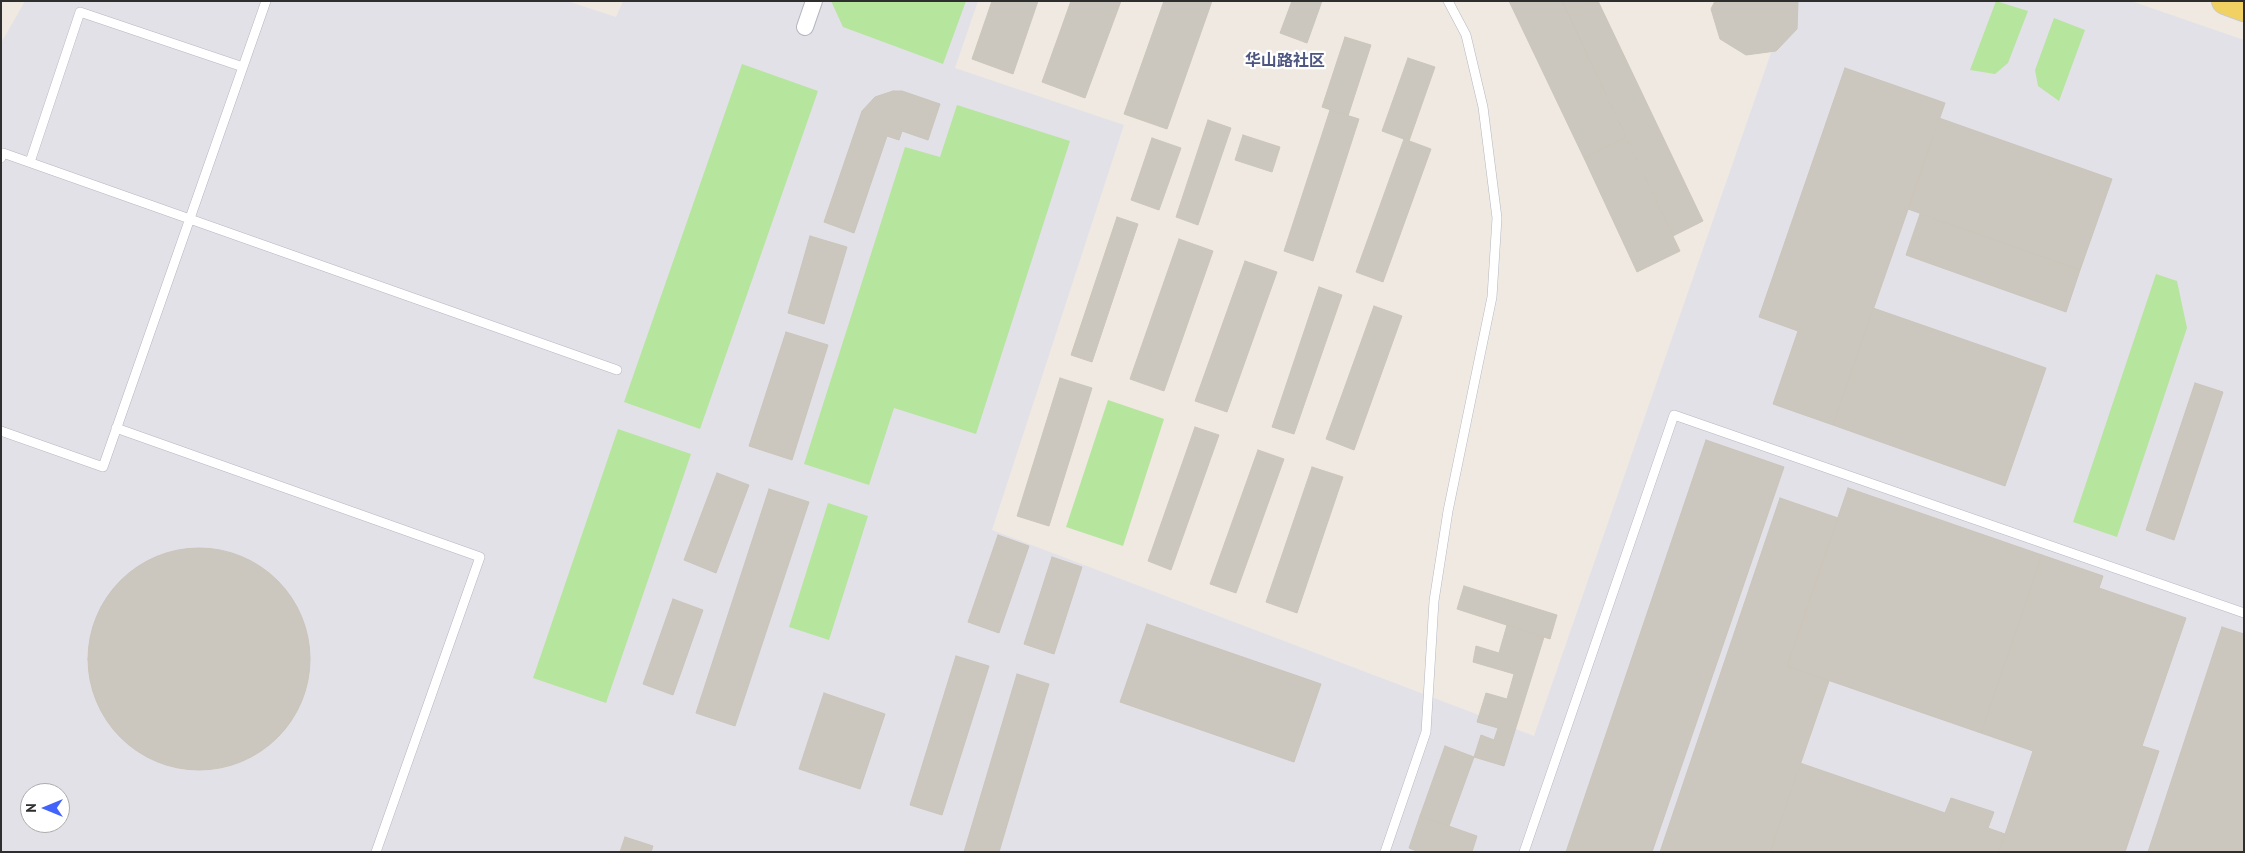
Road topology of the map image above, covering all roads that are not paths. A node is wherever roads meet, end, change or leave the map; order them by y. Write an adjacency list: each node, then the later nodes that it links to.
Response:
1 (266, 1): 7 (lane)
2 (814, 1): 6 (street)
3 (1448, 1): 16 (lane)
4 (2225, 1): 5 (main road)
5 (2244, 8)
6 (805, 27)
7 (243, 68): 9 (lane); 10 (lane)
8 (1, 158): 9 (lane)
9 (30, 162): 10 (lane)
10 (190, 219): 11 (lane); 12 (lane)
11 (617, 370)
12 (116, 428): 13 (lane); 15 (lane)
13 (1, 431)
14 (2244, 613): 17 (lane)
15 (376, 852)
16 (1385, 852)
17 (1524, 852)

